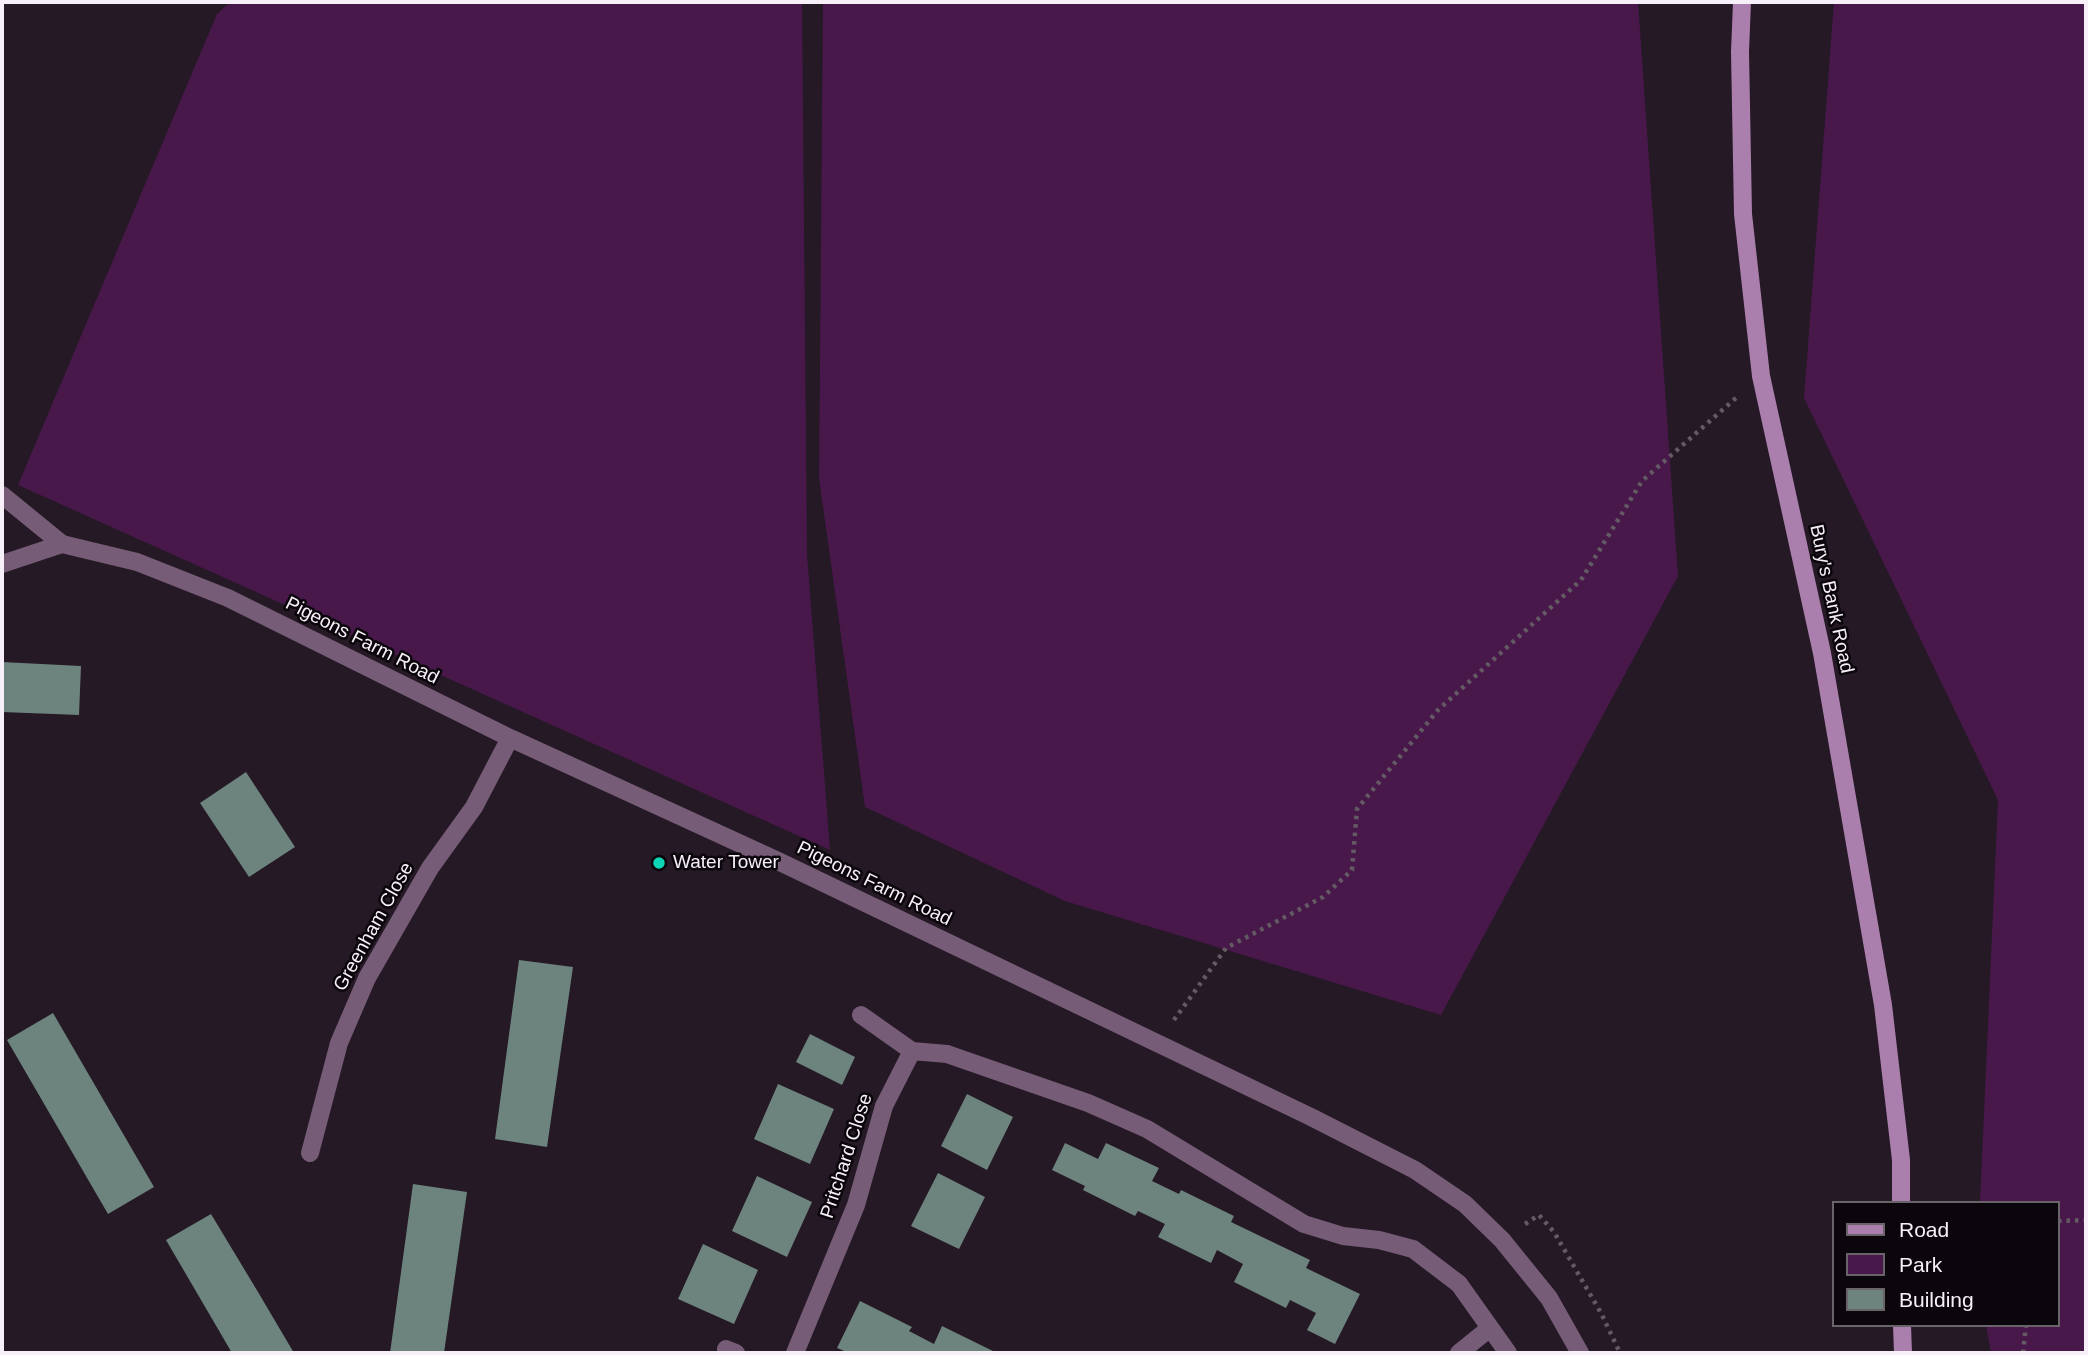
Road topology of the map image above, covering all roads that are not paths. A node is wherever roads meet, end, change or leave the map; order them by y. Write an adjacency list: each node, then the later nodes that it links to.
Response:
1 (1742, 2): 9 (street, Bury's Bank Road)
2 (2, 495): 3 (street)
3 (62, 544): 4 (street); 5 (street, Pigeons Farm Road)
4 (2, 564)
5 (510, 738): 8 (street, Greenham Close); 15 (street, Pigeons Farm Road)
6 (861, 1015): 7 (street)
7 (912, 1051): 11 (street); 12 (street, Pritchard Close)
8 (310, 1153)
9 (1901, 1201)
10 (1902, 1327): 16 (street)
11 (1490, 1328): 13 (street); 14 (street)
12 (795, 1353)
13 (1459, 1353)
14 (1508, 1353)
15 (1580, 1353)
16 (1903, 1353)

